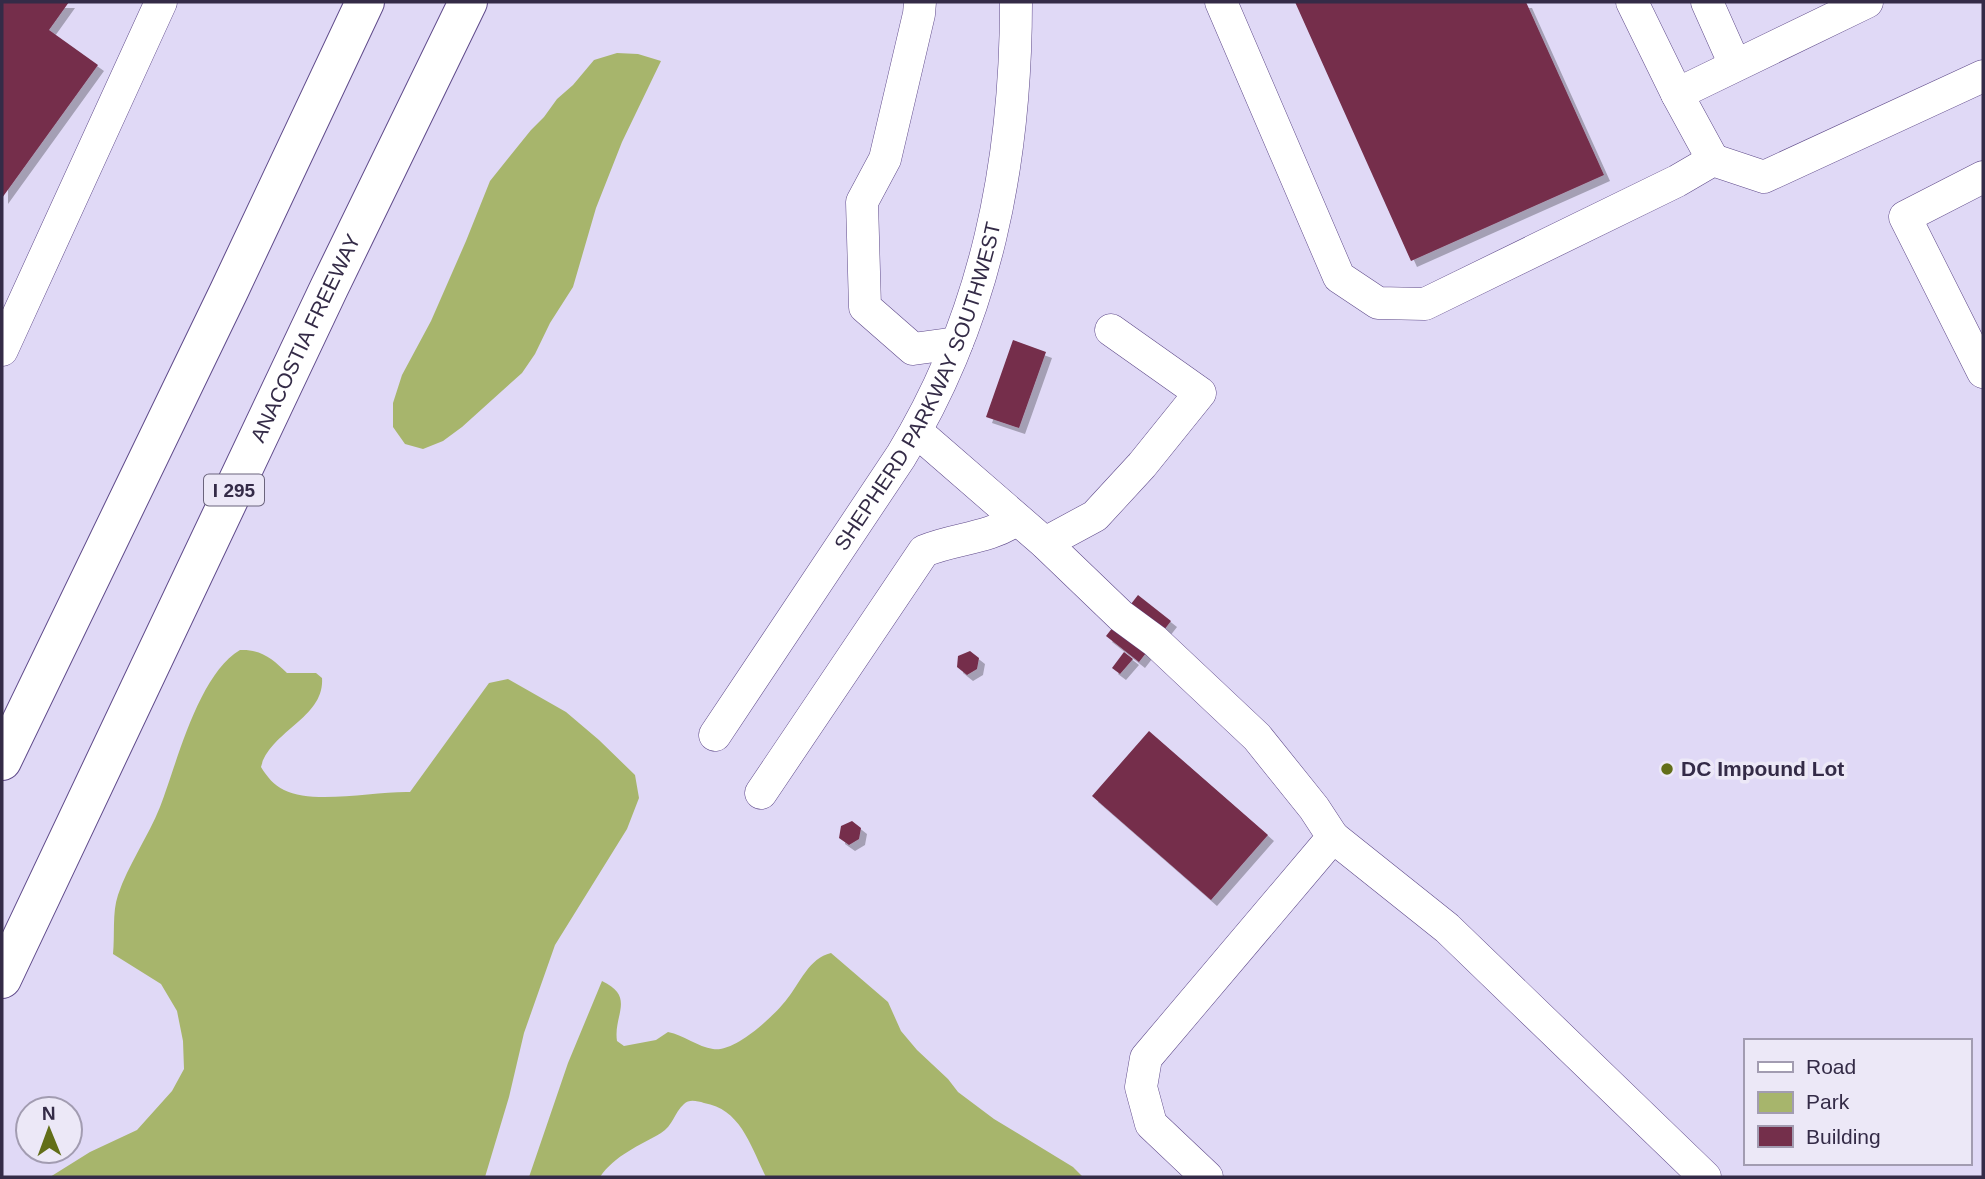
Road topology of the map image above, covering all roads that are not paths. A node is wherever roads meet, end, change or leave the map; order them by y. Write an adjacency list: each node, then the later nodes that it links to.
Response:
1 (161, 2): 17 (street)
2 (365, 2): 22 (highway)
3 (468, 2): 27 (highway, ANACOSTIA FREEWAY / I 295)
4 (920, 2): 16 (street)
5 (1016, 2): 16 (street, SHEPHERD PARKWAY SOUTHWEST)
6 (1221, 2): 13 (street)
7 (1632, 2): 12 (street)
8 (1707, 2): 10 (street)
9 (1867, 2): 10 (street)
10 (1735, 65): 12 (street)
11 (1983, 76): 13 (street)
12 (1677, 94): 13 (street)
13 (1713, 160)
14 (1983, 177): 18 (street)
15 (1111, 330): 21 (street)
16 (957, 343): 19 (street, SHEPHERD PARKWAY SOUTHWEST)
17 (2, 350)
18 (1983, 372)
19 (916, 431): 20 (street); 23 (street, SHEPHERD PARKWAY SOUTHWEST)
20 (1016, 520): 21 (street); 25 (street)
21 (1045, 543): 26 (street)
22 (10, 735): 24 (highway)
23 (715, 735)
24 (2, 761)
25 (761, 793)
26 (1333, 837): 28 (street); 29 (street)
27 (2, 979)
28 (1208, 1177)
29 (1705, 1177)

